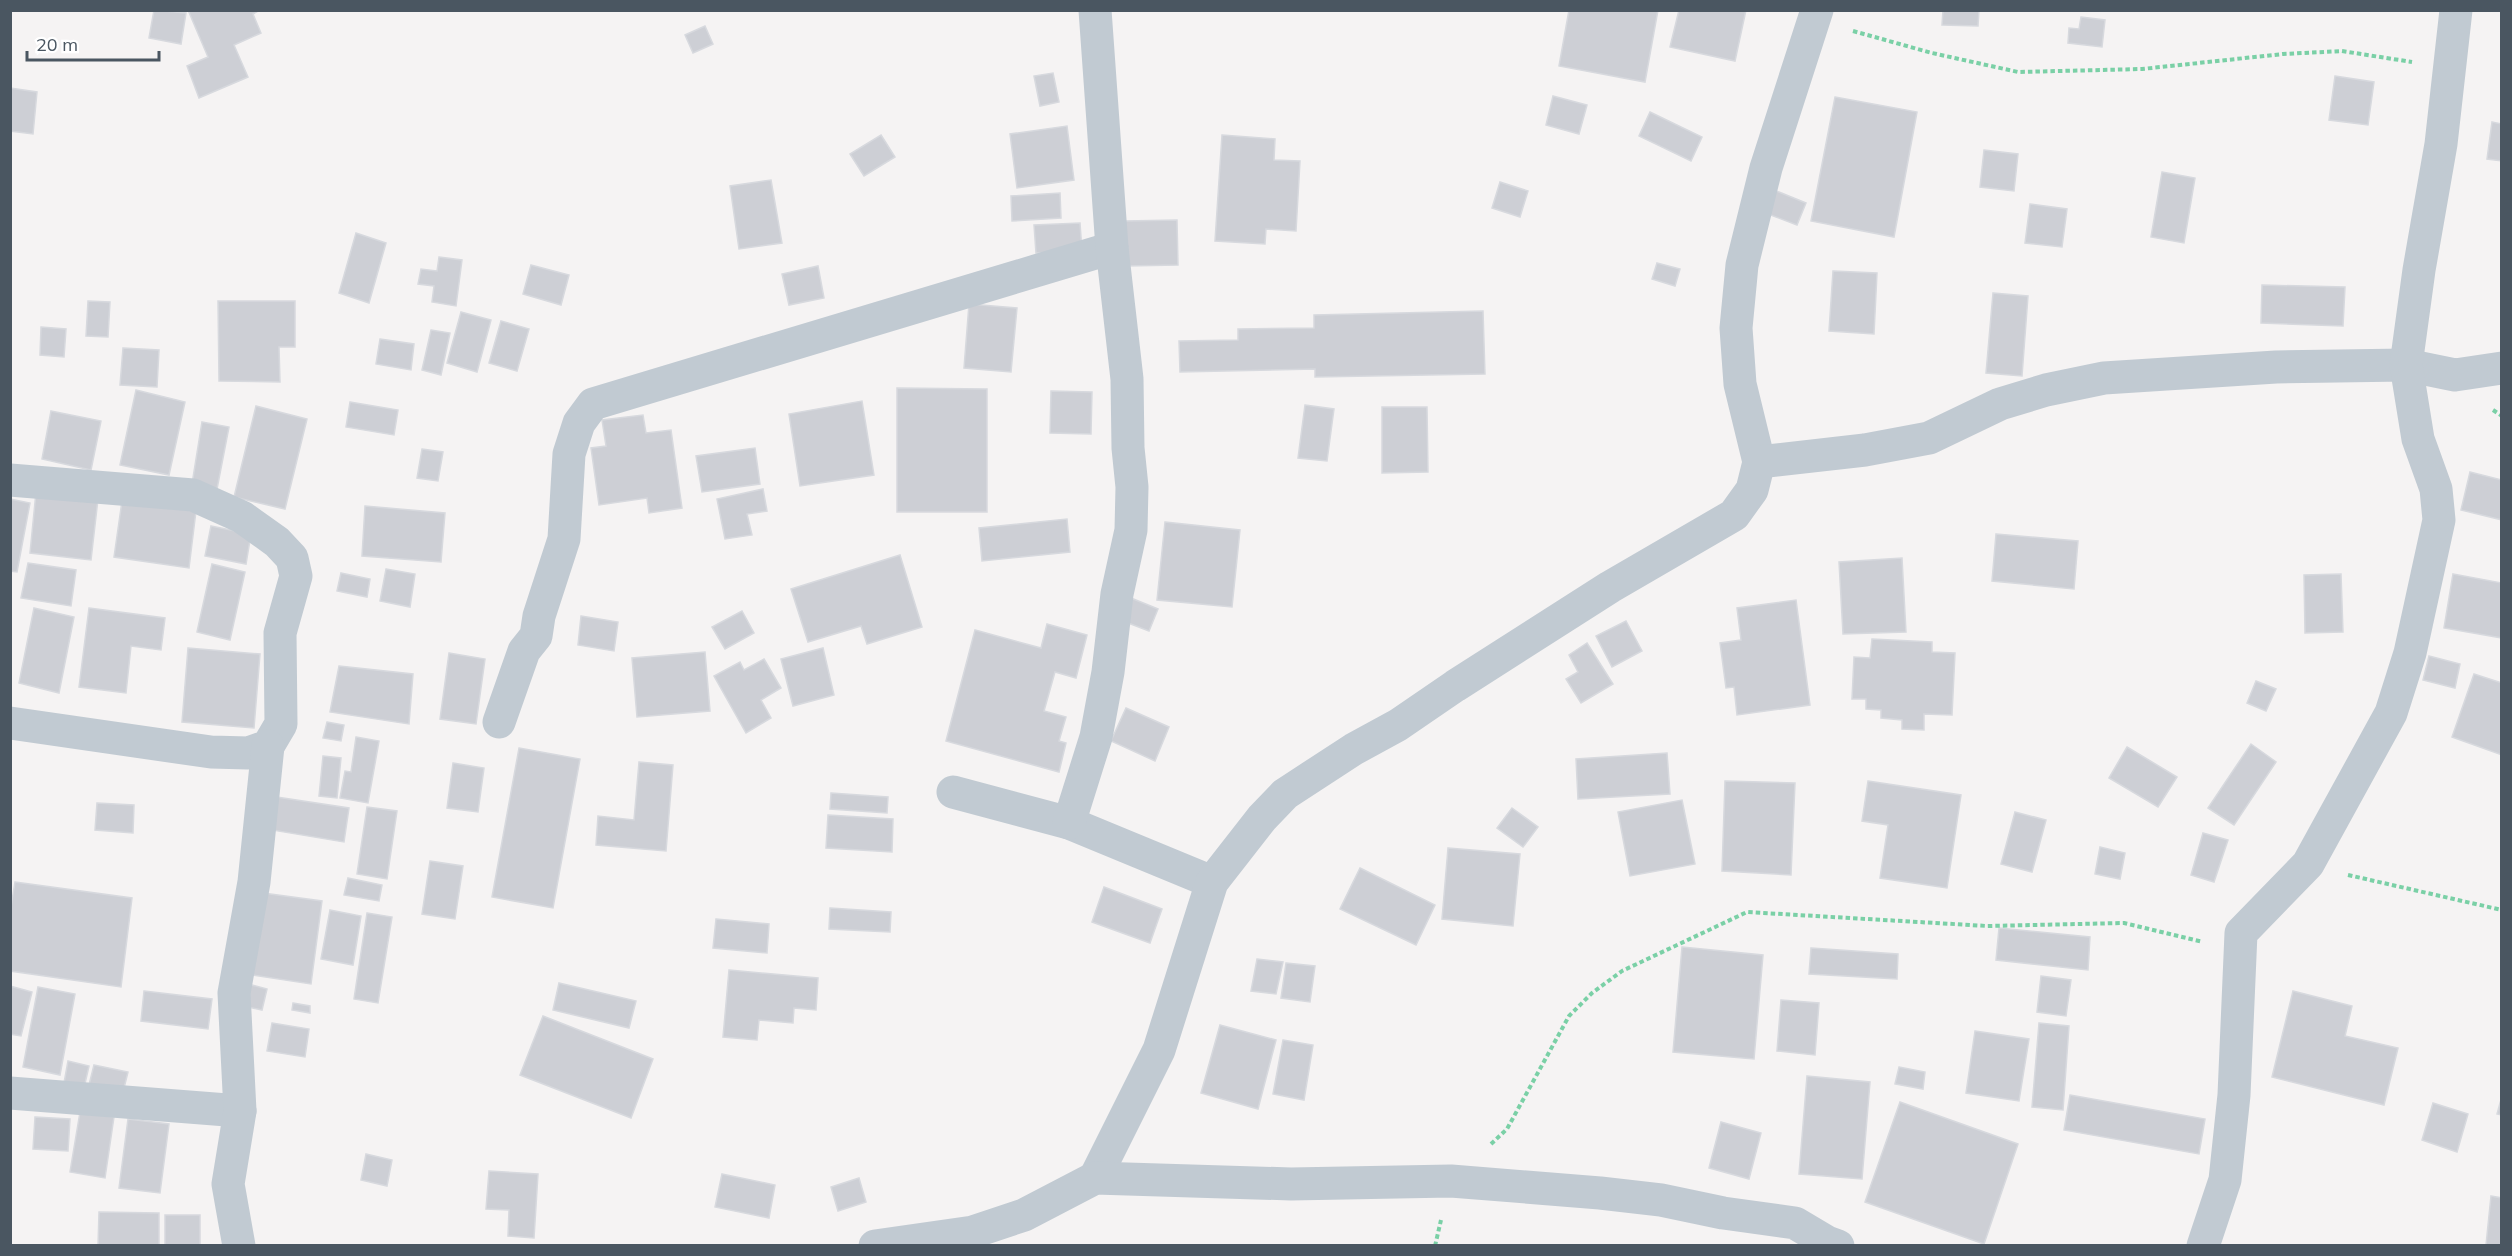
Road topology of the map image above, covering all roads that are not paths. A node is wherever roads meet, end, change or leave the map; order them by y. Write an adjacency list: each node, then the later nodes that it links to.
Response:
1 (2456, 10): 5 (street)
2 (1100, 12): 4 (street)
3 (1816, 15): 7 (street)
4 (1112, 248): 9 (street); 13 (street)
5 (2406, 365): 6 (street); 7 (street); 22 (street)
6 (2502, 368)
7 (1759, 462): 14 (street)
8 (10, 480): 11 (street)
9 (499, 722)
10 (10, 723): 11 (street)
11 (268, 746): 16 (street)
12 (953, 792): 13 (street)
13 (1069, 823): 14 (street)
14 (1212, 882): 17 (street)
15 (10, 1093): 16 (street)
16 (240, 1111): 19 (street)
17 (1095, 1178): 18 (street); 21 (street)
18 (971, 1239): 20 (street)
19 (239, 1245)
20 (875, 1245)
21 (1838, 1245)
22 (2203, 1245)

